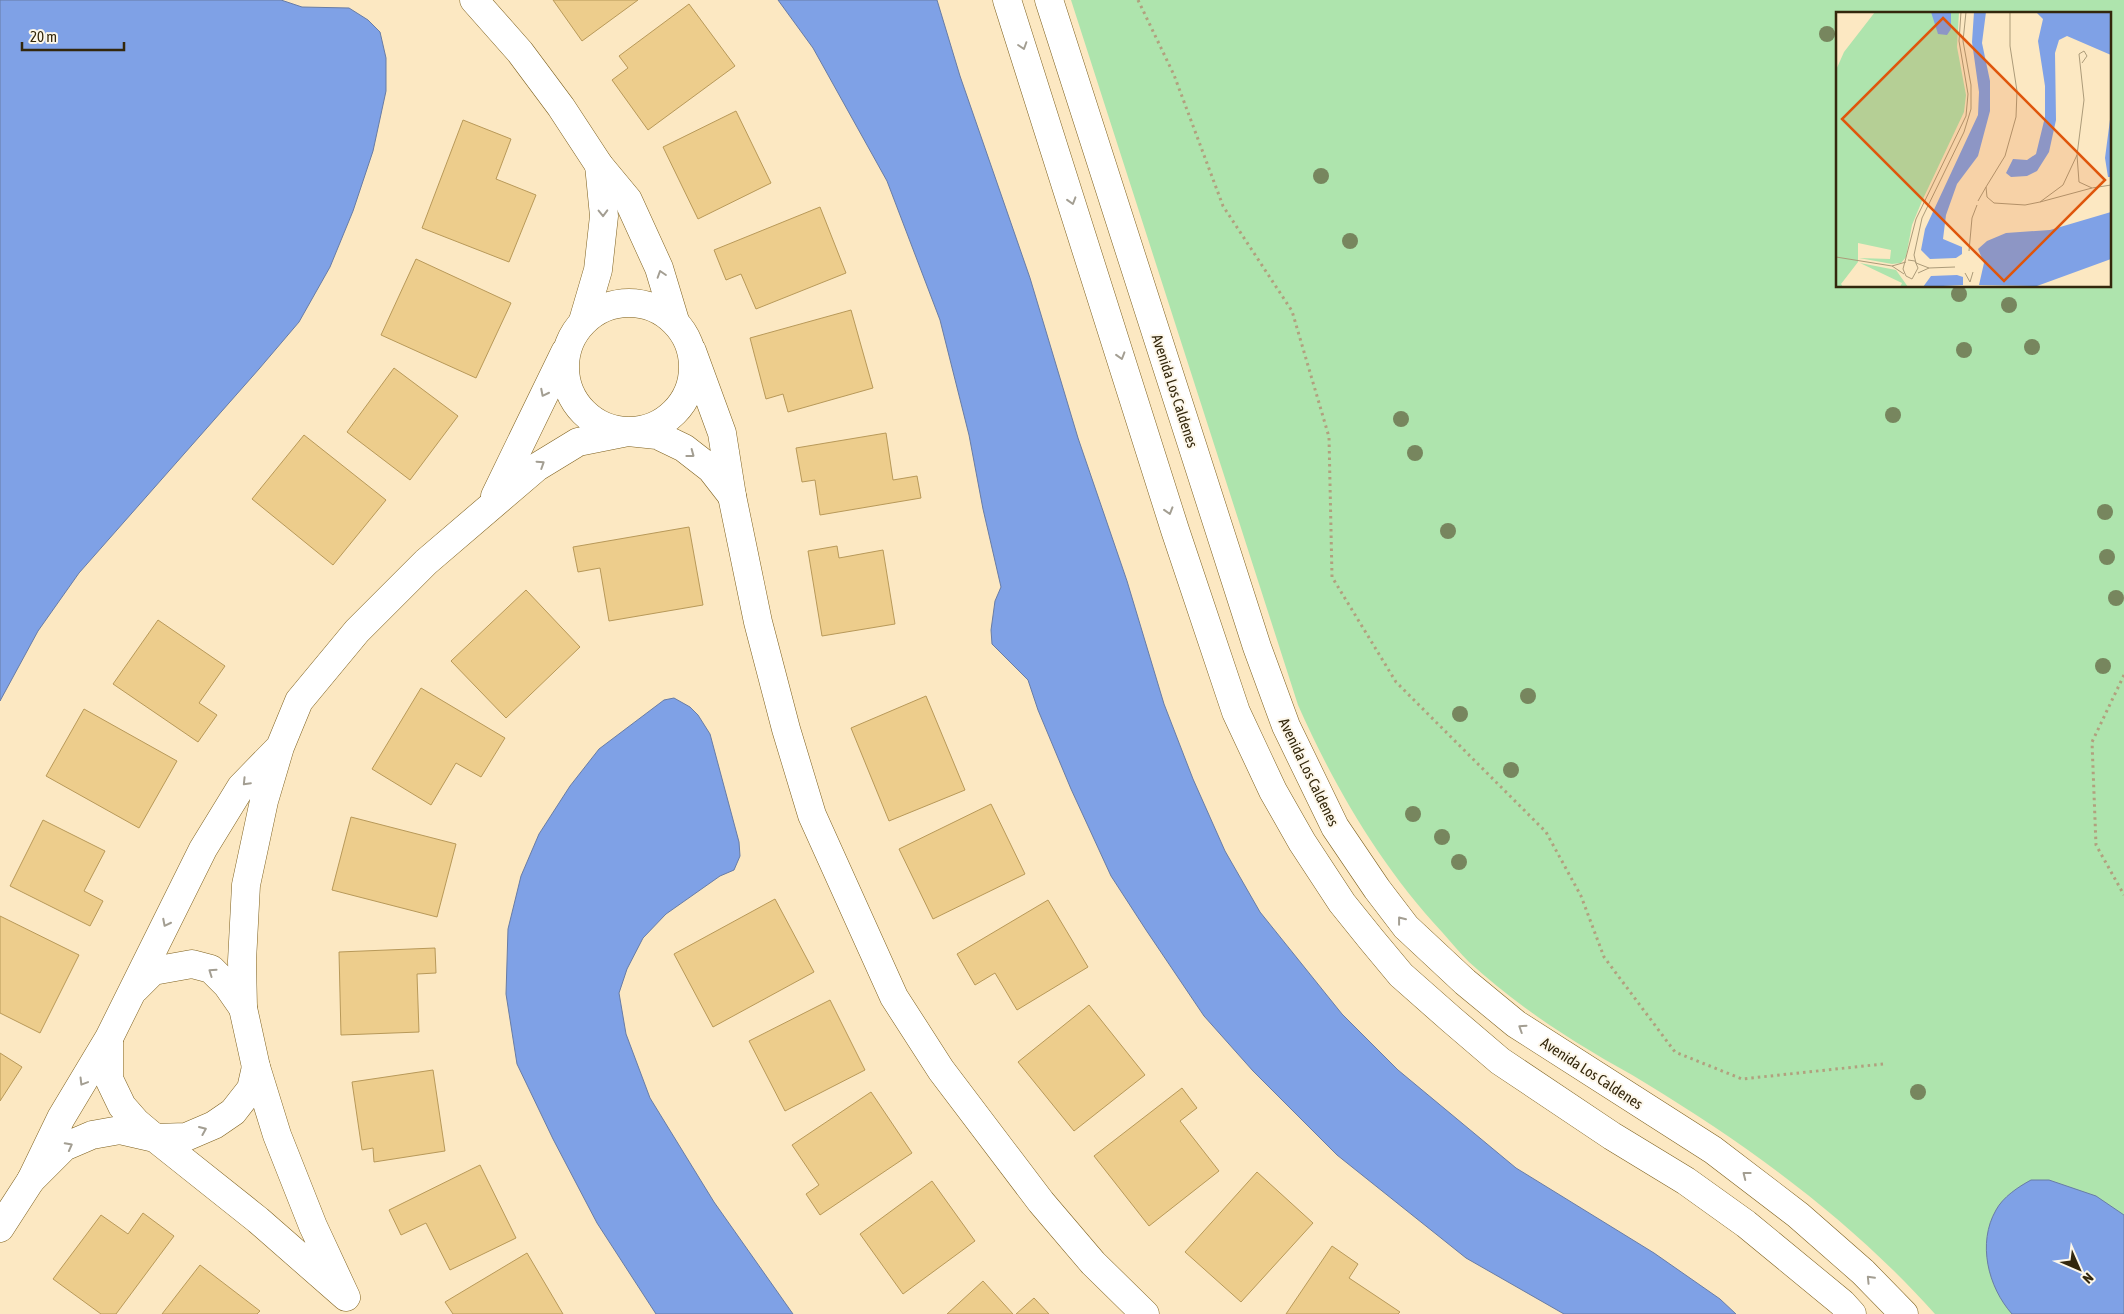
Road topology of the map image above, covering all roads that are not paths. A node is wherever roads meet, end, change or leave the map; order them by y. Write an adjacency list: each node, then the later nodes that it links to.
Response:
1 (474, 0): 4 (street)
2 (1007, 0): 22 (street, one-way to 22)
3 (1049, 0): 23 (street, Avenida Los Caldenes, one-way to 3)
4 (599, 165): 5 (street, one-way to 5); 6 (street, one-way to 4)
5 (583, 321): 6 (street); 7 (street)
6 (675, 321): 8 (street)
7 (566, 350): 9 (street); 11 (street, one-way to 11)
8 (692, 351): 9 (street); 10 (street)
9 (628, 432): 10 (street, one-way to 10); 11 (street, one-way to 9)
10 (732, 496): 21 (street)
11 (490, 506): 12 (street)
12 (280, 747): 13 (street, one-way to 13); 14 (street)
13 (133, 991): 14 (street, one-way to 13); 15 (street)
14 (243, 1008): 16 (street)
15 (109, 1038): 17 (street); 18 (street, one-way to 18)
16 (256, 1067): 17 (street, one-way to 16); 20 (street)
17 (155, 1138): 18 (street, one-way to 17); 20 (street)
18 (31, 1180): 19 (street)
19 (0, 1228)
20 (352, 1305)
21 (1145, 1314)
22 (1852, 1314)
23 (1904, 1314)

